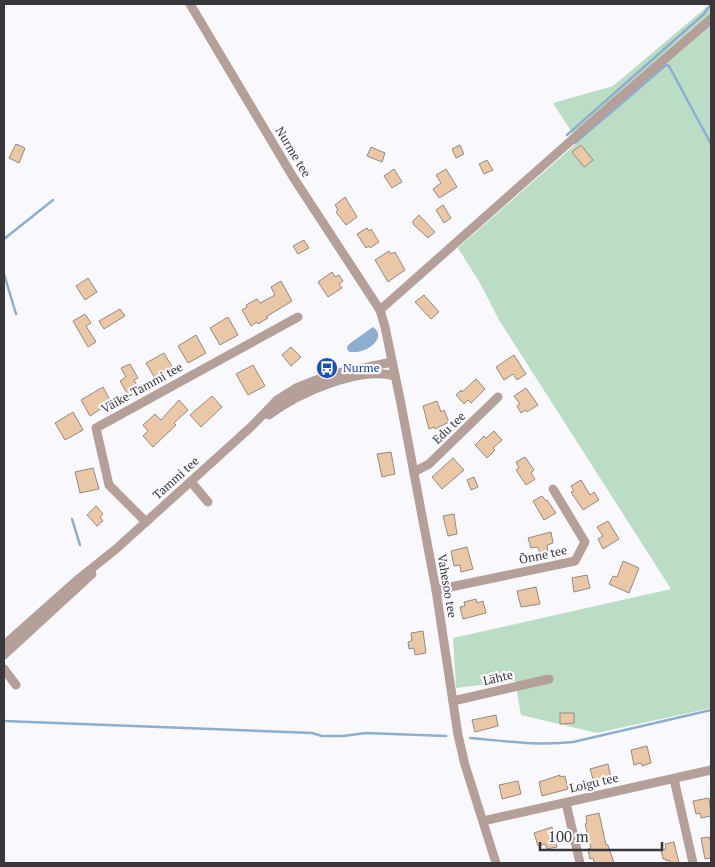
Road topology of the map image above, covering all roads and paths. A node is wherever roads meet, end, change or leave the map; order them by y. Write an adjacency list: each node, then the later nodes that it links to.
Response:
1 (190, 4): 3 (street, Nurme tee)
2 (711, 19): 3 (street)
3 (380, 310): 5 (street, Vahesoo tee)
4 (298, 317): 13 (street, Väike-Tammi tee)
5 (392, 362): 6 (street, Vahesoo tee); 8 (street, Tammi tee)
6 (395, 376): 8 (street, Tammi tee); 9 (street, Vahesoo tee)
7 (498, 398): 9 (street, Edu tee)
8 (252, 426): 10 (street, Tammi tee)
9 (414, 472): 15 (street, Vahesoo tee)
10 (191, 482): 12 (street); 13 (street, Tammi tee)
11 (553, 489): 15 (street, Õnne tee)
12 (208, 502)
13 (146, 522): 14 (street, Tammi tee)
14 (116, 549): 16 (street, Tammi tee); 17 (street, Tammi tee)
15 (436, 590): 21 (street, Vahesoo tee)
16 (4, 645)
17 (4, 655)
18 (4, 669): 20 (street)
19 (549, 680): 21 (street, Lähte)
20 (16, 685)
21 (453, 701): 25 (street, Vahesoo tee)
22 (711, 770): 23 (street, Loigu tee)
23 (674, 779): 24 (street, Loigu tee); 28 (street)
24 (566, 803): 25 (street, Loigu tee); 27 (street)
25 (483, 822): 26 (street, Vahesoo tee)
26 (496, 863)
27 (580, 863)
28 (693, 863)

